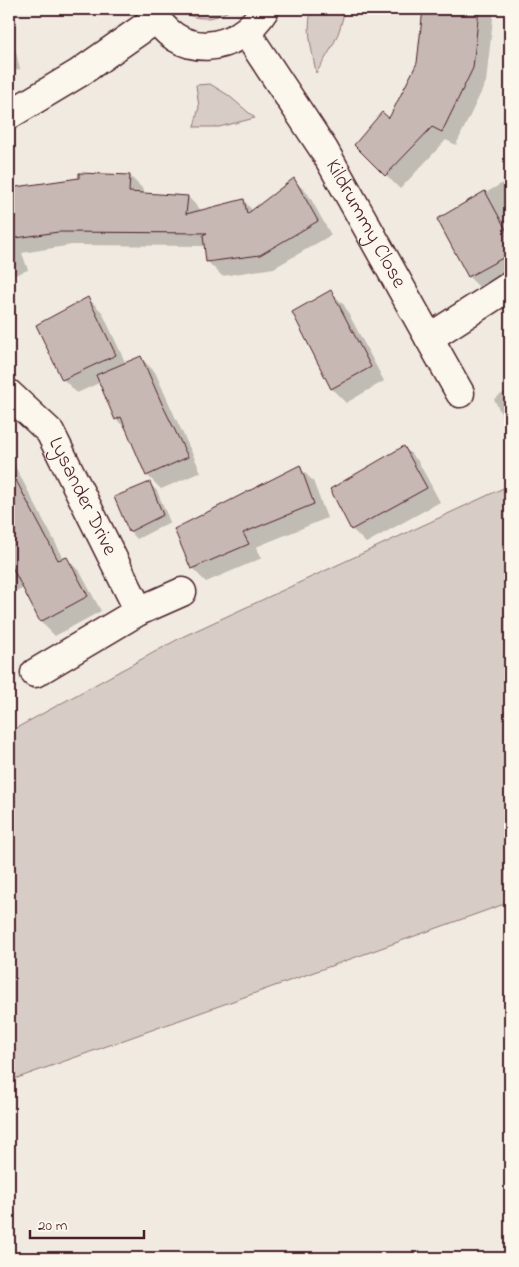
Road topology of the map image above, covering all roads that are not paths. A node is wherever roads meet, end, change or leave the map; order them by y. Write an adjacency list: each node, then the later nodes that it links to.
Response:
1 (265, 9): 3 (street)
2 (153, 14): 3 (street); 4 (street)
3 (246, 32): 6 (street, Kildrummy Close)
4 (9, 115)
5 (510, 286): 6 (street)
6 (430, 338): 7 (street, Kildrummy Close)
7 (460, 393)
8 (9, 394): 10 (street, Lysander Drive)
9 (182, 592): 10 (street)
10 (139, 611): 11 (street)
11 (35, 673)

